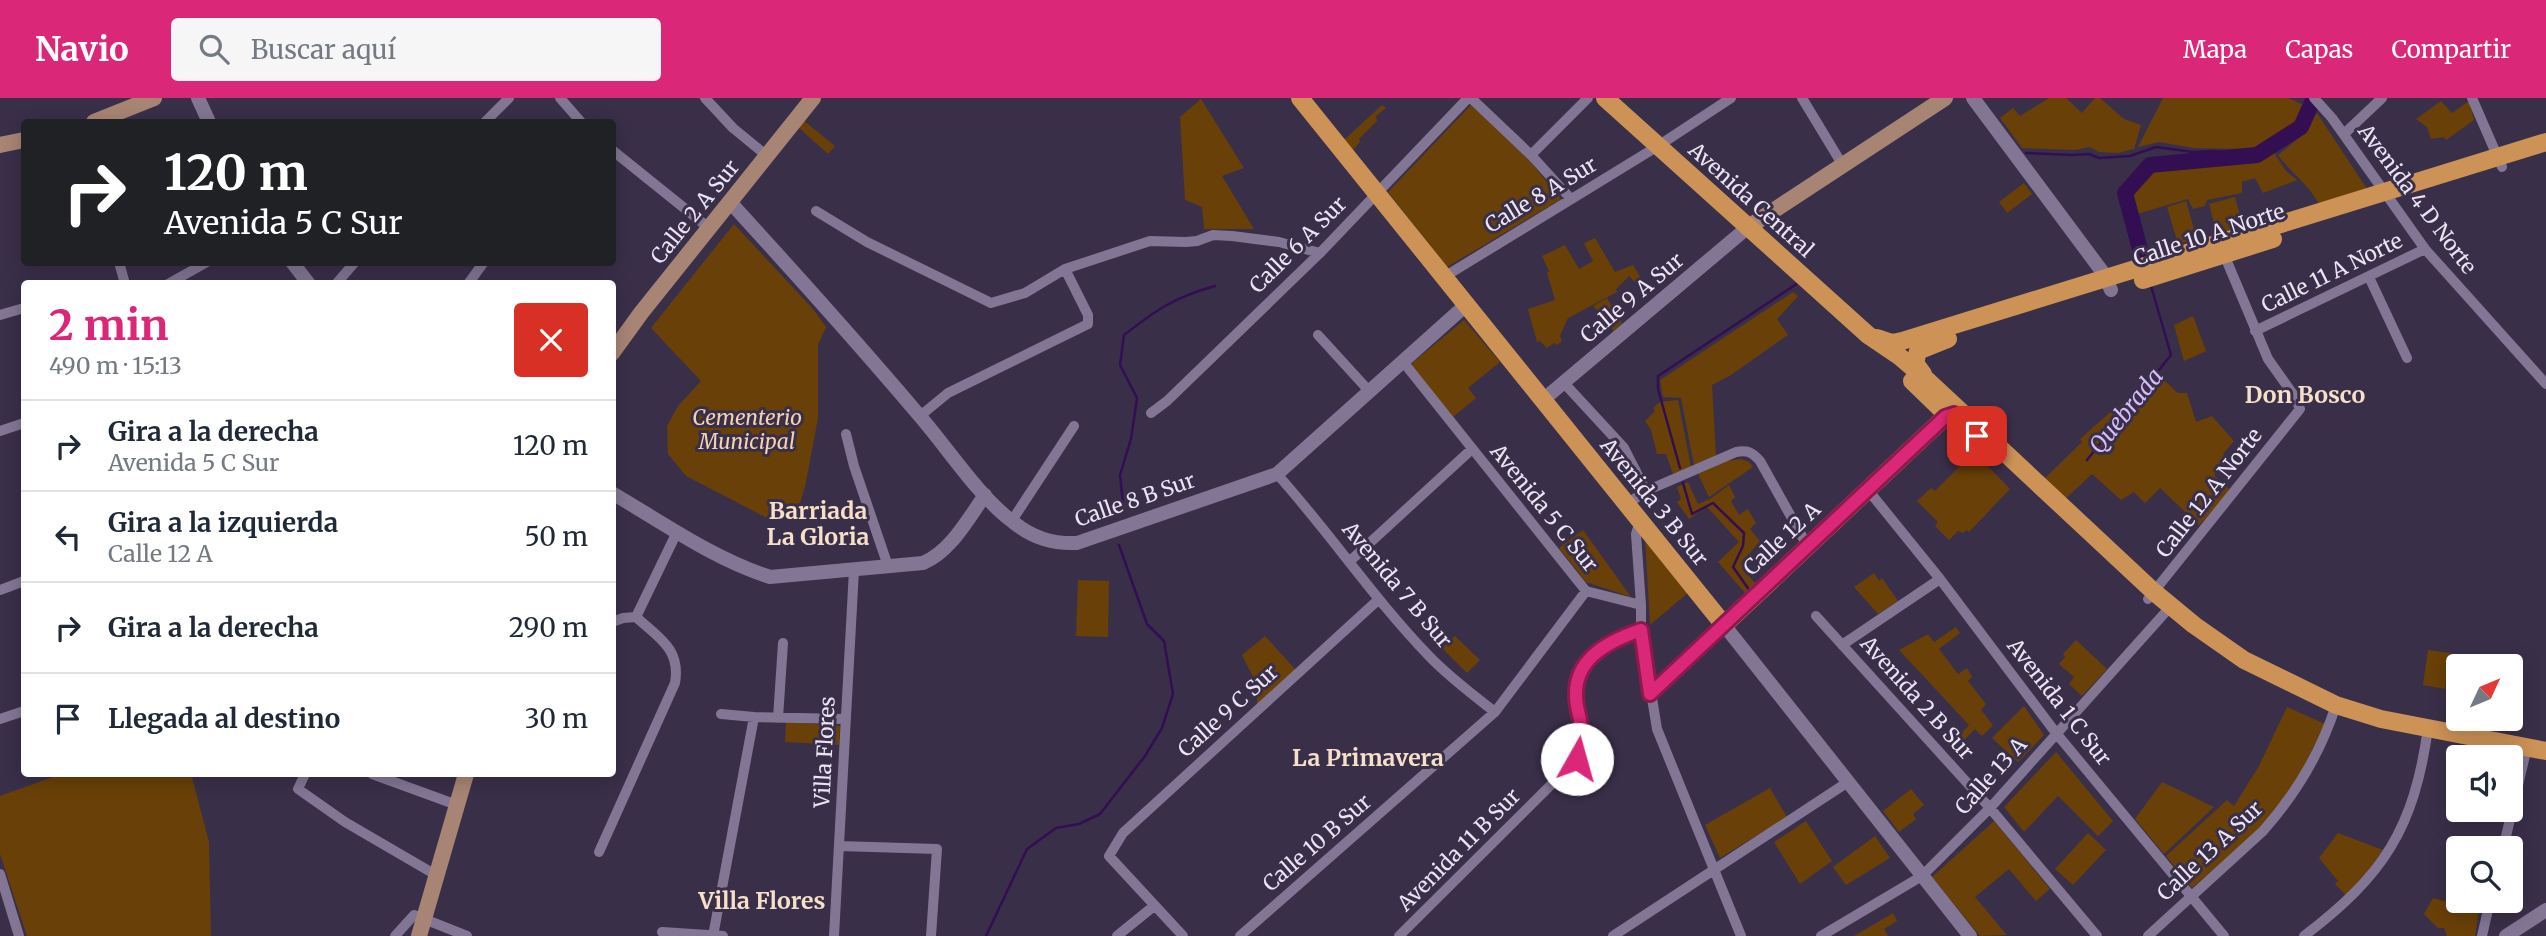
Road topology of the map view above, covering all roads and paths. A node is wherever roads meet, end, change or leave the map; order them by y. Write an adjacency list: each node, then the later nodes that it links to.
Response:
1 (154, 98): 18 (main road)
2 (198, 98): 19 (street)
3 (509, 98): 20 (street)
4 (559, 98): 21 (street)
5 (705, 98): 30 (street)
6 (813, 98): 30 (main road, Calle 2 A Sur)
7 (1300, 98): 33 (main road, Avenida 3 B Sur)
8 (1469, 98): 29 (street); 33 (street, Calle 6 A Sur)
9 (1588, 98): 29 (street)
10 (1605, 98): 26 (main road, Avenida Central)
11 (1731, 98): 26 (street, Calle 8 A Sur)
12 (1802, 98): 32 (street)
13 (1945, 98): 32 (main road)
14 (1973, 98): 52 (street)
15 (2382, 98): 22 (street)
16 (2472, 98): 31 (street)
17 (2318, 101): 22 (street, Avenida 4 D Norte)
18 (102, 119)
19 (208, 119)
20 (488, 119)
21 (578, 119)
22 (2344, 134): 34 (street, Avenida 4 D Norte)
23 (21, 141): 25 (main road)
24 (2546, 142): 31 (main road, Calle 10 A Norte)
25 (0, 145)
26 (1658, 146): 35 (street, Calle 8 A Sur); 38 (main road, Avenida Central)
27 (616, 153): 39 (street)
28 (2546, 153): 31 (main road, Calle 10 A Norte)
29 (1531, 155): 35 (street)
30 (767, 156): 36 (main road, Calle 2 A Sur)
31 (2500, 162): 34 (main road, Calle 10 A Norte)
32 (1842, 164): 38 (main road)
33 (1377, 192): 42 (street, Calle 6 A Sur); 48 (main road, Avenida 3 B Sur)
34 (2387, 196): 40 (main road, Calle 10 A Norte); 41 (street, Avenida 4 D Norte)
35 (1571, 199): 48 (street, Calle 8 A Sur)
36 (730, 202): 39 (main road, Calle 2 A Sur); 72 (street, Calle 8 B Sur)
37 (816, 211): 46 (street)
38 (1747, 228): 59 (main road, Avenida Central); 66 (street, Calle 9 A Sur)
39 (709, 229): 61 (main road, Calle 2 A Sur)
40 (2222, 248): 52 (main road, Calle 10 A Norte); 57 (street)
41 (2425, 249): 47 (street, Calle 11 A Norte); 67 (street, Avenida 4 D Norte)
42 (1320, 253): 46 (street); 70 (street, Calle 6 A Sur)
43 (200, 266): 49 (street)
44 (295, 266): 50 (street)
45 (352, 266): 51 (street)
46 (1065, 269): 72 (street)
47 (2369, 276): 57 (street, Calle 11 A Norte); 63 (street)
48 (1444, 277): 53 (main road, Avenida 3 B Sur)
49 (175, 280)
50 (306, 280)
51 (339, 280)
52 (2109, 284): 55 (main road, Calle 10 A Norte)
53 (1467, 304): 64 (street, Calle 8 B Sur); 69 (main road, Avenida 3 B Sur)
54 (21, 309): 56 (street)
55 (2022, 310): 60 (main road, Calle 10 A Norte); 65 (main road, Calle 10 A Norte)
56 (0, 314)
57 (2255, 331): 95 (street, Calle 12 A Norte)
58 (1318, 335): 68 (street)
59 (1868, 335): 60 (main road, Calle 10 A Norte); 62 (main road); 71 (main road)
60 (1912, 337): 62 (main road)
61 (616, 347)
62 (1899, 356): 65 (main road); 71 (main road)
63 (2407, 358)
64 (1404, 363): 68 (street, Calle 8 B Sur); 77 (street, Avenida 5 C Sur)
65 (1927, 380): 95 (main road)
66 (1564, 383): 69 (street, Calle 9 A Sur); 80 (street)
67 (2546, 384)
68 (1370, 392): 78 (street, Calle 8 B Sur)
69 (1544, 400): 83 (main road, Avenida 3 B Sur)
70 (1151, 413)
71 (1949, 415): 79 (main road, Calle 12 A); 95 (main road)
72 (920, 416): 82 (street, Calle 8 B Sur)
73 (21, 424): 75 (street)
74 (1074, 426): 85 (street)
75 (0, 430)
76 (846, 433): 89 (street)
77 (1472, 449): 88 (street); 94 (street, Avenida 5 C Sur)
78 (1277, 474): 85 (street, Calle 8 B Sur); 88 (street, Avenida 7 B Sur)
79 (1868, 490): 87 (main road, Calle 12 A); 91 (street, Avenida 1 C Sur)
80 (1646, 491): 83 (street); 87 (street)
81 (616, 495): 86 (street)
82 (985, 495): 85 (street, Calle 8 B Sur); 89 (street)
83 (1628, 504): 84 (main road, Avenida 3 B Sur)
84 (1640, 520): 97 (street); 101 (main road, Avenida 3 B Sur)
85 (1011, 522)
86 (677, 532): 90 (street); 100 (street)
87 (1808, 547): 101 (main road, Calle 12 A)
88 (1350, 561): 96 (street, Avenida 7 B Sur)
89 (888, 566): 90 (street)
90 (854, 570): 114 (street, Villa Flores)
91 (1940, 579): 105 (street); 115 (street, Avenida 1 C Sur)
92 (21, 582): 93 (street)
93 (0, 590)
94 (1586, 591): 97 (street, Avenida 5 C Sur); 109 (street, Calle 10 B Sur)
95 (2151, 596): 98 (main road)
96 (1378, 600): 109 (street, Avenida 7 B Sur); 134 (street, Calle 9 C Sur)
97 (1641, 605): 103 (street)
98 (2168, 610): 107 (main road); 115 (street, Calle 13 A)
99 (1816, 615): 105 (street, Avenida 2 B Sur)
100 (636, 617): 102 (street); 128 (street)
101 (1731, 619): 106 (street, Calle 12 A); 123 (street, Avenida 3 B Sur)
102 (616, 621)
103 (1641, 630): 106 (street); 151 (street, Avenida 11 B Sur)
104 (783, 643): 112 (street)
105 (1842, 645): 125 (street, Avenida 2 B Sur)
106 (1650, 694): 129 (street)
107 (2334, 710): 116 (main road); 133 (street, Calle 13 A Sur)
108 (21, 712): 113 (street)
109 (1494, 712): 150 (street, Calle 10 B Sur)
110 (721, 714): 111 (street)
111 (754, 717): 112 (street); 144 (street)
112 (778, 718): 114 (street)
113 (0, 719)
114 (845, 719): 127 (street, Villa Flores)
115 (2056, 733): 125 (street, Calle 13 A); 133 (street, Avenida 1 C Sur)
116 (2428, 733): 117 (main road); 159 (street)
117 (2527, 751): 118 (main road); 119 (main road); 126 (street)
118 (2546, 751)
119 (2546, 759)
120 (304, 777): 131 (street)
121 (380, 777): 124 (street)
122 (465, 777): 124 (main road)
123 (1848, 782): 129 (street); 132 (street, Avenida 3 B Sur)
124 (457, 805): 131 (main road)
125 (1990, 808): 132 (street, Calle 13 A); 156 (street, Avenida 2 B Sur)
126 (2505, 836)
127 (839, 846): 146 (street, Villa Flores); 147 (street)
128 (599, 852)
129 (1714, 870): 152 (street); 153 (street)
130 (0, 874): 140 (street)
131 (436, 875): 137 (main road)
132 (1922, 876): 139 (street, Calle 13 A); 155 (street, Avenida 3 B Sur)
133 (2191, 895): 157 (street, Calle 13 A Sur); 158 (street, Avenida 1 C Sur)
134 (1154, 906): 148 (street); 149 (street)
135 (2546, 910): 161 (street)
136 (2487, 913): 160 (street)
137 (424, 919): 141 (street); 142 (main road); 143 (street)
138 (663, 932): 144 (street)
139 (1834, 933): 154 (street, Calle 13 A)
140 (19, 936)
141 (395, 936)
142 (419, 936)
143 (467, 936)
144 (713, 936): 145 (street)
145 (723, 936)
146 (834, 936)
147 (931, 936)
148 (1116, 936)
149 (1183, 936)
150 (1240, 936)
151 (1399, 936)
152 (1614, 936)
153 (1741, 936)
154 (1821, 936)
155 (1970, 936)
156 (2097, 936)
157 (2148, 936)
158 (2224, 936)
159 (2304, 936)
160 (2482, 936)
161 (2506, 936)

